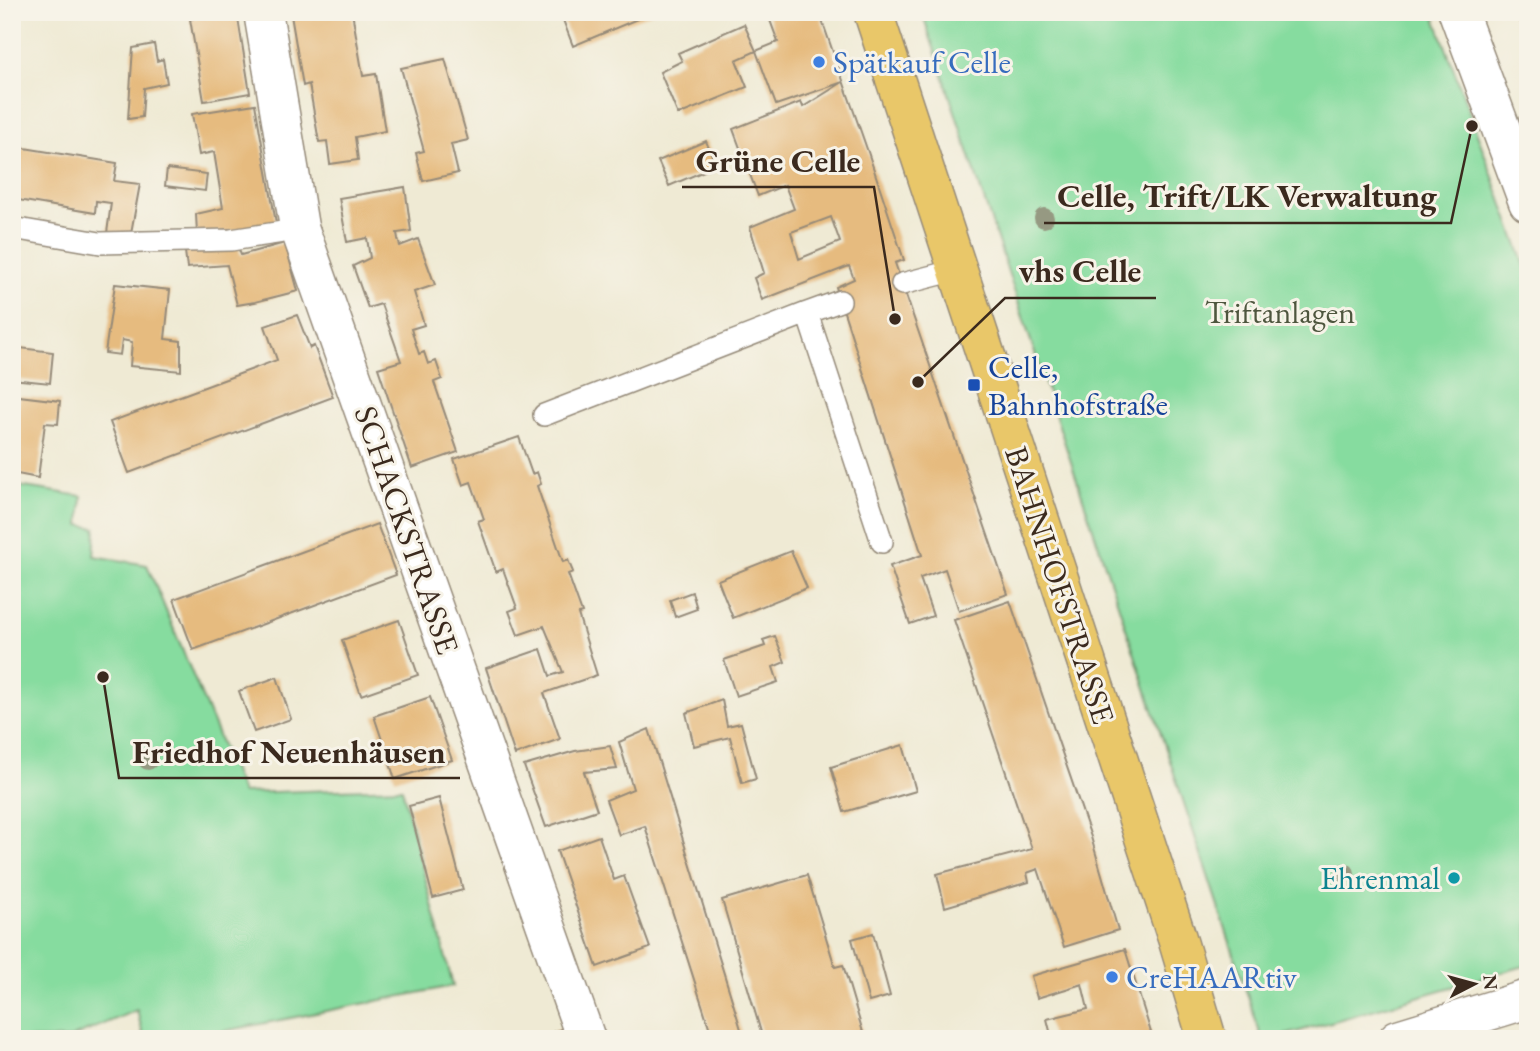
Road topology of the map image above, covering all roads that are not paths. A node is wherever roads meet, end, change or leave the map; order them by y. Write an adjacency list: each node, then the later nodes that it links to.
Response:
1 (263, 12): 14 (street, SCHACKSTRASSE)
2 (873, 12): 7 (main road, BAHNHOFSTRASSE)
3 (1458, 12): 4 (street)
4 (1528, 202)
5 (12, 228): 6 (lane)
6 (283, 232)
7 (956, 270): 8 (lane); 15 (main road, BAHNHOFSTRASSE)
8 (902, 284)
9 (840, 301): 10 (lane)
10 (807, 313): 11 (lane); 12 (lane)
11 (544, 415)
12 (882, 542)
13 (1528, 999): 16 (street)
14 (586, 1039)
15 (1207, 1039)
16 (1398, 1039)

